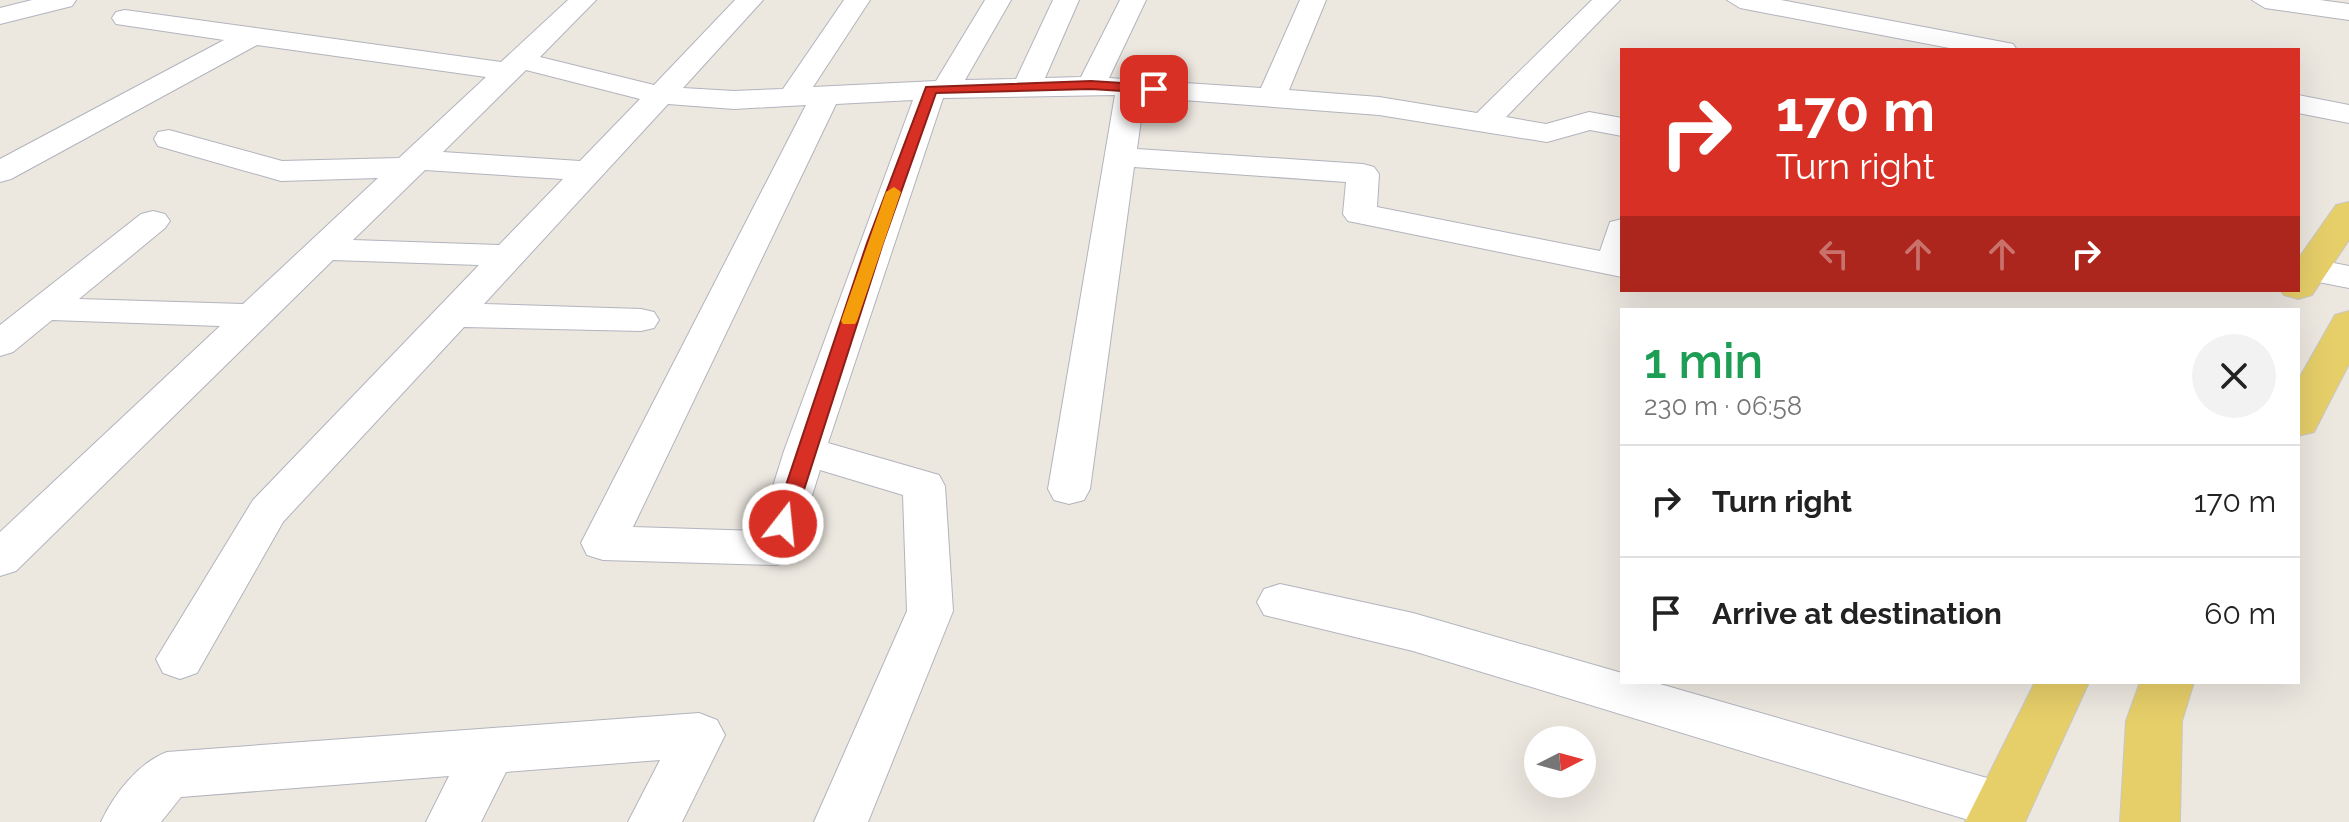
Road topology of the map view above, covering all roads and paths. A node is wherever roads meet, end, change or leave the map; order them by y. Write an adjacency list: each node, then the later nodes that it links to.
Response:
1 (63, 0): 13 (street)
2 (583, 0): 17 (street)
3 (750, 0): 22 (street)
4 (857, 0): 23 (street)
5 (998, 0): 21 (street)
6 (1066, 0): 19 (street)
7 (1133, 0): 18 (street)
8 (1313, 0): 24 (street)
9 (1607, 0): 27 (street)
10 (1740, 0): 16 (street)
11 (2265, 0): 12 (street)
12 (2349, 12)
13 (0, 16)
14 (125, 18): 15 (street)
15 (254, 35): 17 (street); 33 (street)
16 (1992, 48)
17 (516, 66): 22 (street); 31 (street)
18 (1091, 85): 19 (street); 20 (street)
19 (1026, 87): 21 (street)
20 (1131, 87): 24 (street); 30 (street)
21 (938, 89): 23 (street); 48 (street)
22 (661, 95): 23 (street); 32 (street)
23 (809, 96): 48 (street)
24 (1271, 97): 27 (street)
25 (2300, 104): 26 (street)
26 (2349, 114)
27 (1484, 123): 28 (street)
28 (1620, 127)
29 (169, 139): 31 (street)
30 (1121, 157): 38 (street); 49 (street)
31 (414, 163): 32 (street); 36 (street)
32 (590, 171): 37 (street)
33 (0, 172)
34 (2349, 213): 40 (main road)
35 (153, 221): 41 (street)
36 (324, 249): 37 (street); 43 (street)
37 (510, 256): 42 (street)
38 (1618, 265)
39 (2349, 277): 40 (street)
40 (2300, 279)
41 (46, 309): 43 (street); 46 (street)
42 (455, 315): 44 (street); 52 (street)
43 (255, 316): 50 (street)
44 (641, 320)
45 (2349, 324): 47 (main road)
46 (0, 344)
47 (2300, 417)
48 (805, 451): 60 (street)
49 (1069, 489)
50 (0, 559)
51 (1280, 602): 56 (street)
52 (180, 659)
53 (2061, 684): 56 (main road)
54 (2166, 684): 61 (main road)
55 (491, 749): 57 (street); 58 (street); 59 (street)
56 (1998, 814)
57 (128, 822)
58 (453, 822)
59 (655, 822)
60 (841, 822)
61 (2150, 822)

